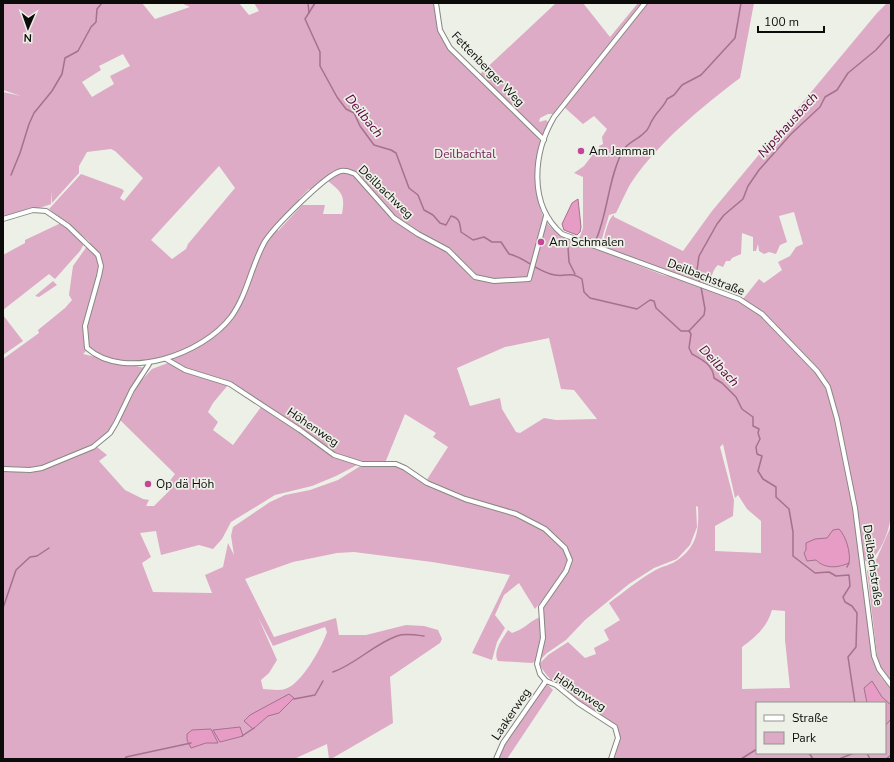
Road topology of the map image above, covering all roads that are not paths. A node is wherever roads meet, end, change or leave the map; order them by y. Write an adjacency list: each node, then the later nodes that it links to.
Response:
1 (436, 3): 3 (street, Fettenberger Weg)
2 (646, 3): 3 (street, Deilbachstraße)
3 (544, 140): 4 (street, Deilbachstraße)
4 (546, 216): 6 (street, Deilbachweg); 10 (street, Deilbachstraße)
5 (3, 219): 7 (street)
6 (166, 359): 7 (street); 9 (street, Höhenweg)
7 (149, 364): 8 (street)
8 (3, 468)
9 (546, 681): 11 (street, Laakerweg); 12 (street, Höhenweg)
10 (891, 685)
11 (496, 759)
12 (611, 759)

